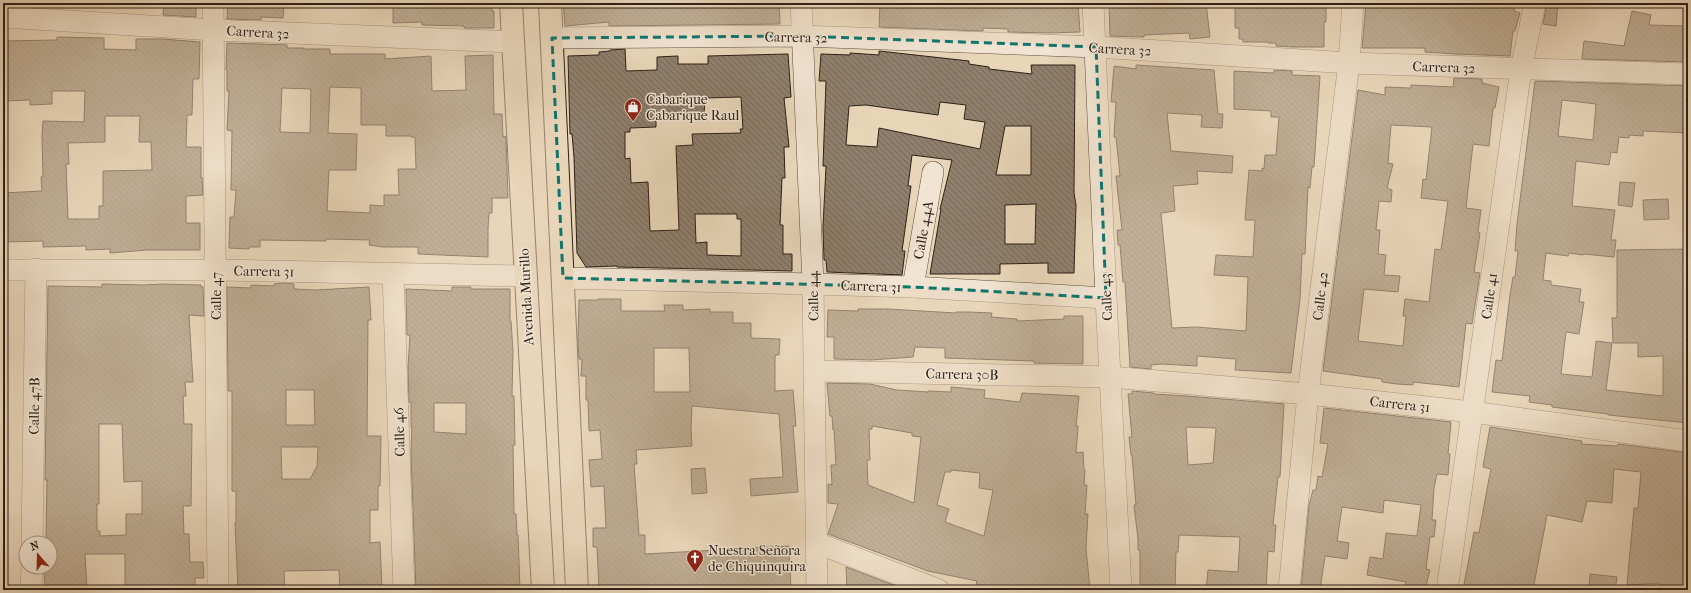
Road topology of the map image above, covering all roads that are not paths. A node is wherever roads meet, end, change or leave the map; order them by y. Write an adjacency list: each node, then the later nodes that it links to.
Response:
1 (213, 3): 9 (street, Calle 47)
2 (511, 3): 12 (main road, Avenida Murillo)
3 (550, 3): 11 (main road)
4 (801, 3): 10 (street, Calle 44)
5 (1093, 3): 13 (street, Calle 43)
6 (1352, 3): 14 (street, Calle 42)
7 (1535, 3): 15 (street, Calle 41)
8 (3, 17): 9 (street, Carrera 32)
9 (214, 30): 12 (street, Carrera 32); 20 (street, Calle 47)
10 (802, 36): 11 (street, Carrera 32); 13 (street, Carrera 32); 24 (street, Calle 44)
11 (552, 38): 23 (main road)
12 (513, 42): 22 (main road, Avenida Murillo)
13 (1096, 47): 14 (street, Carrera 32); 26 (street, Calle 43)
14 (1349, 63): 15 (street, Carrera 32); 29 (street, Calle 42)
15 (1521, 69): 16 (street, Carrera 32); 30 (street, Calle 41)
16 (1688, 74)
17 (933, 172): 25 (street, Calle 44A)
18 (36, 269): 19 (street, Carrera 31); 20 (street, Carrera 31); 32 (street, Calle 47B)
19 (3, 270)
20 (216, 270): 21 (street, Carrera 31); 36 (street, Calle 47)
21 (394, 274): 22 (street, Carrera 31); 37 (street, Calle 46)
22 (525, 276): 38 (main road, Avenida Murillo)
23 (563, 278): 24 (street, Carrera 31); 39 (main road)
24 (813, 284): 25 (street, Carrera 31); 27 (street, Calle 44)
25 (914, 287): 26 (street, Carrera 31)
26 (1106, 298): 28 (street, Calle 43)
27 (814, 371): 28 (street, Carrera 30B); 33 (street, Calle 44)
28 (1110, 377): 29 (street, Carrera 31); 42 (street, Calle 43)
29 (1308, 394): 30 (street, Carrera 31); 43 (street, Calle 42)
30 (1472, 412): 31 (street, Carrera 31); 44 (street, Calle 41)
31 (1688, 441)
32 (32, 535)
33 (816, 543): 40 (street, Calle 44); 41 (street)
34 (32, 575): 35 (street)
35 (31, 590)
36 (218, 590)
37 (404, 590)
38 (543, 590)
39 (577, 590)
40 (817, 590)
41 (939, 590)
42 (1121, 590)
43 (1289, 590)
44 (1447, 590)

